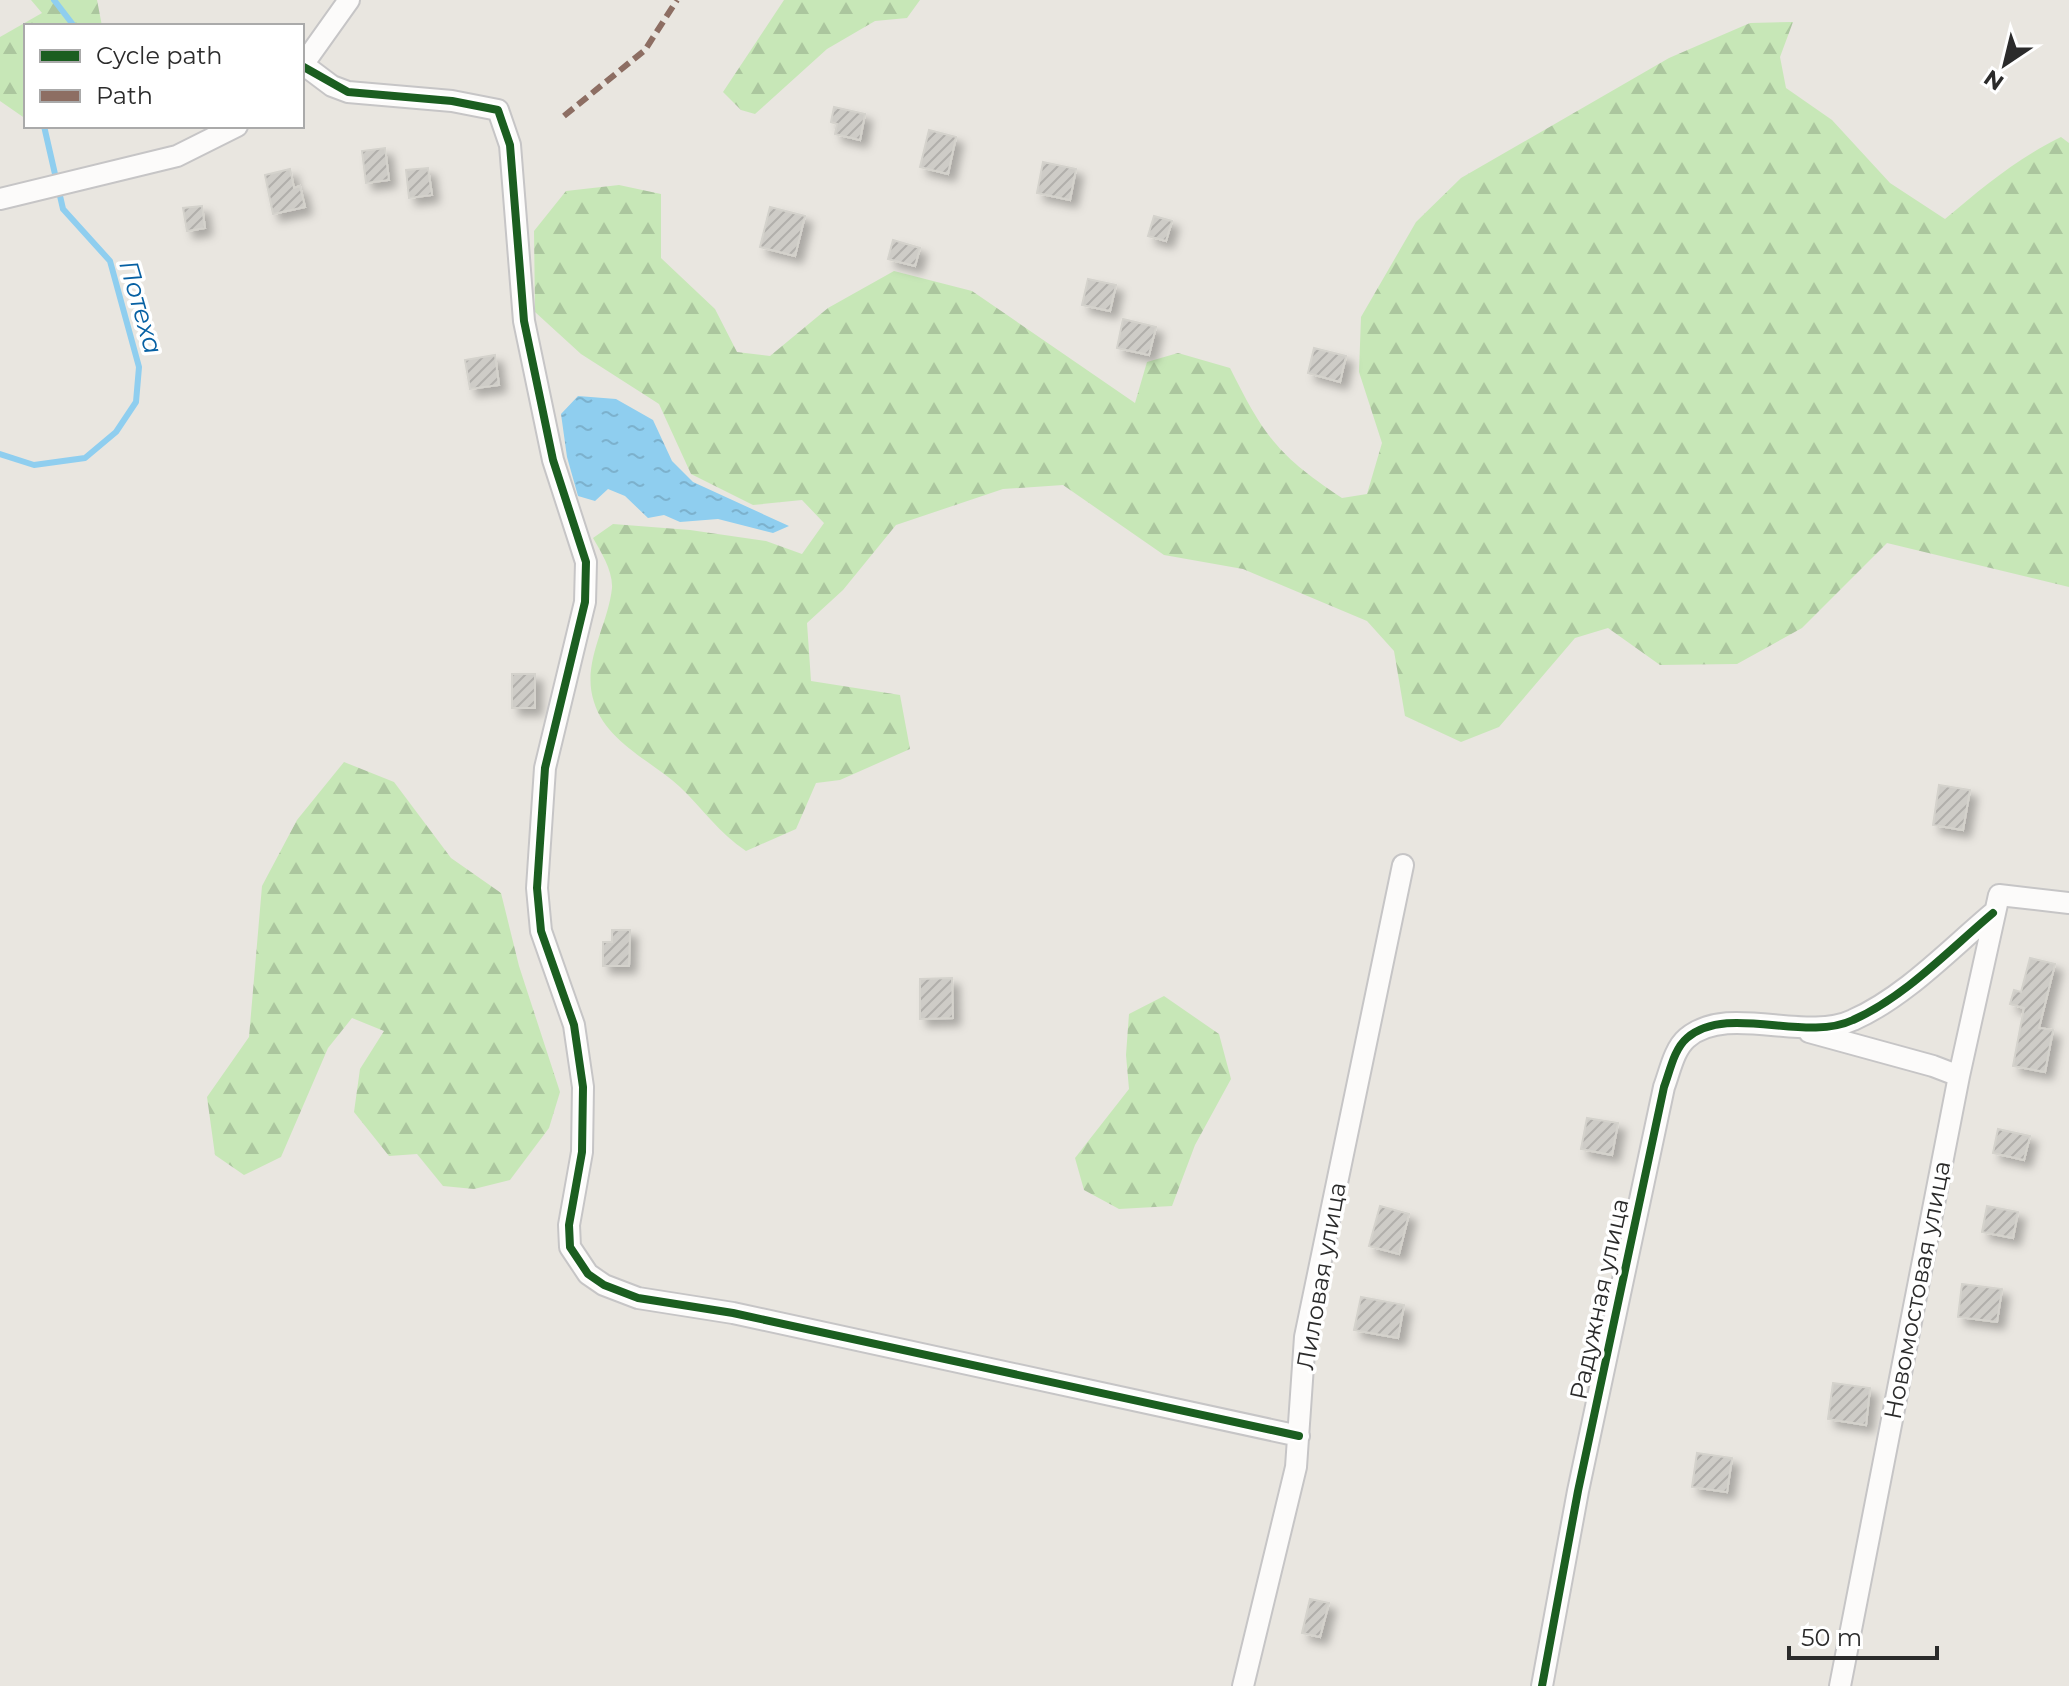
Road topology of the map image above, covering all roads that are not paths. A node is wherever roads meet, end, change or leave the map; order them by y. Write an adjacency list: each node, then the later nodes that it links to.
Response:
1 (349, 0): 2 (street)
2 (304, 65)
3 (304, 67): 11 (street)
4 (233, 128): 5 (street)
5 (0, 199)
6 (1403, 865): 11 (street, Лиловая улица)
7 (2069, 903): 8 (street)
8 (1996, 904): 9 (street); 10 (street, Новомостовая улица)
9 (1798, 1028): 10 (street); 13 (street, Радужная улица)
10 (1959, 1076): 14 (street, Новомостовая улица)
11 (1299, 1436): 12 (street, Лиловая улица)
12 (1243, 1686)
13 (1542, 1686)
14 (1840, 1686)

